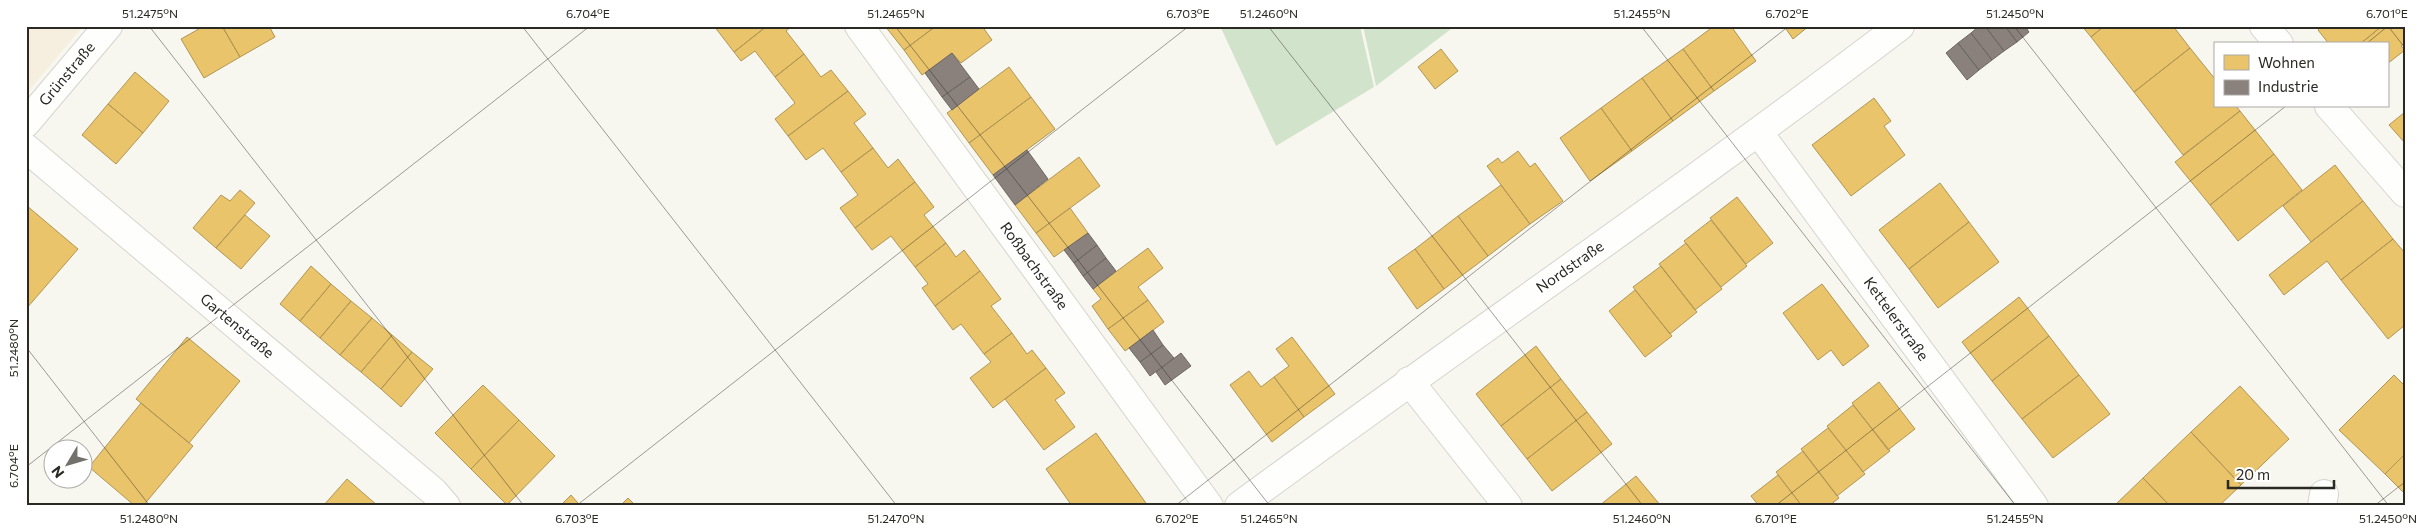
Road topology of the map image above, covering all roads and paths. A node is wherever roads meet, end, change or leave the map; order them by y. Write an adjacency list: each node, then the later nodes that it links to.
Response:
1 (108, 26): 7 (street, Grünstraße)
2 (859, 26): 13 (street, Roßbachstraße)
3 (1900, 26): 8 (street, Nordstraße)
4 (2264, 26): 5 (street)
5 (2276, 42)
6 (2332, 108): 10 (street)
7 (26, 123)
8 (1760, 132): 11 (street, Nordstraße); 16 (street, Kettelerstraße)
9 (26, 148): 12 (street, Gartenstraße)
10 (2405, 193)
11 (1409, 381): 14 (street, Nordstraße); 15 (street)
12 (446, 506)
13 (1209, 506)
14 (1239, 506)
15 (1508, 506)
16 (2034, 506)

